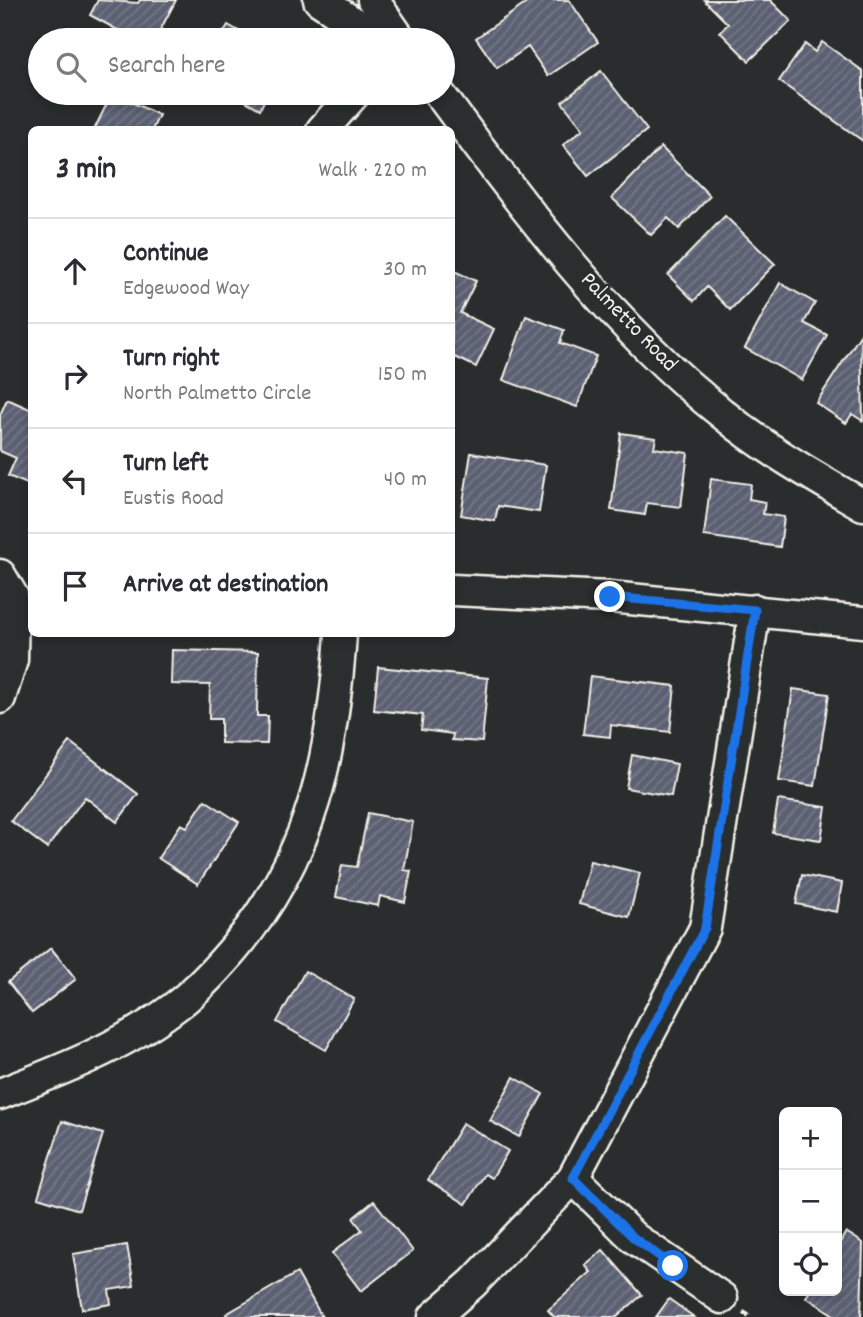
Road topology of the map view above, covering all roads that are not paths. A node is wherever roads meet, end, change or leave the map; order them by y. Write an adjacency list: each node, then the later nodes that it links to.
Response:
1 (319, 0): 3 (street)
2 (373, 0): 4 (street)
3 (362, 28)
4 (393, 28)
5 (344, 105): 7 (street)
6 (448, 105): 8 (street, Palmetto Road)
7 (326, 126)
8 (863, 505)
9 (15, 590): 14 (street)
10 (455, 590): 11 (street)
11 (755, 610): 12 (street); 16 (street)
12 (863, 621)
13 (341, 637): 15 (street)
14 (0, 698)
15 (0, 1094)
16 (573, 1178): 17 (street); 18 (street)
17 (722, 1298)
18 (434, 1317)

